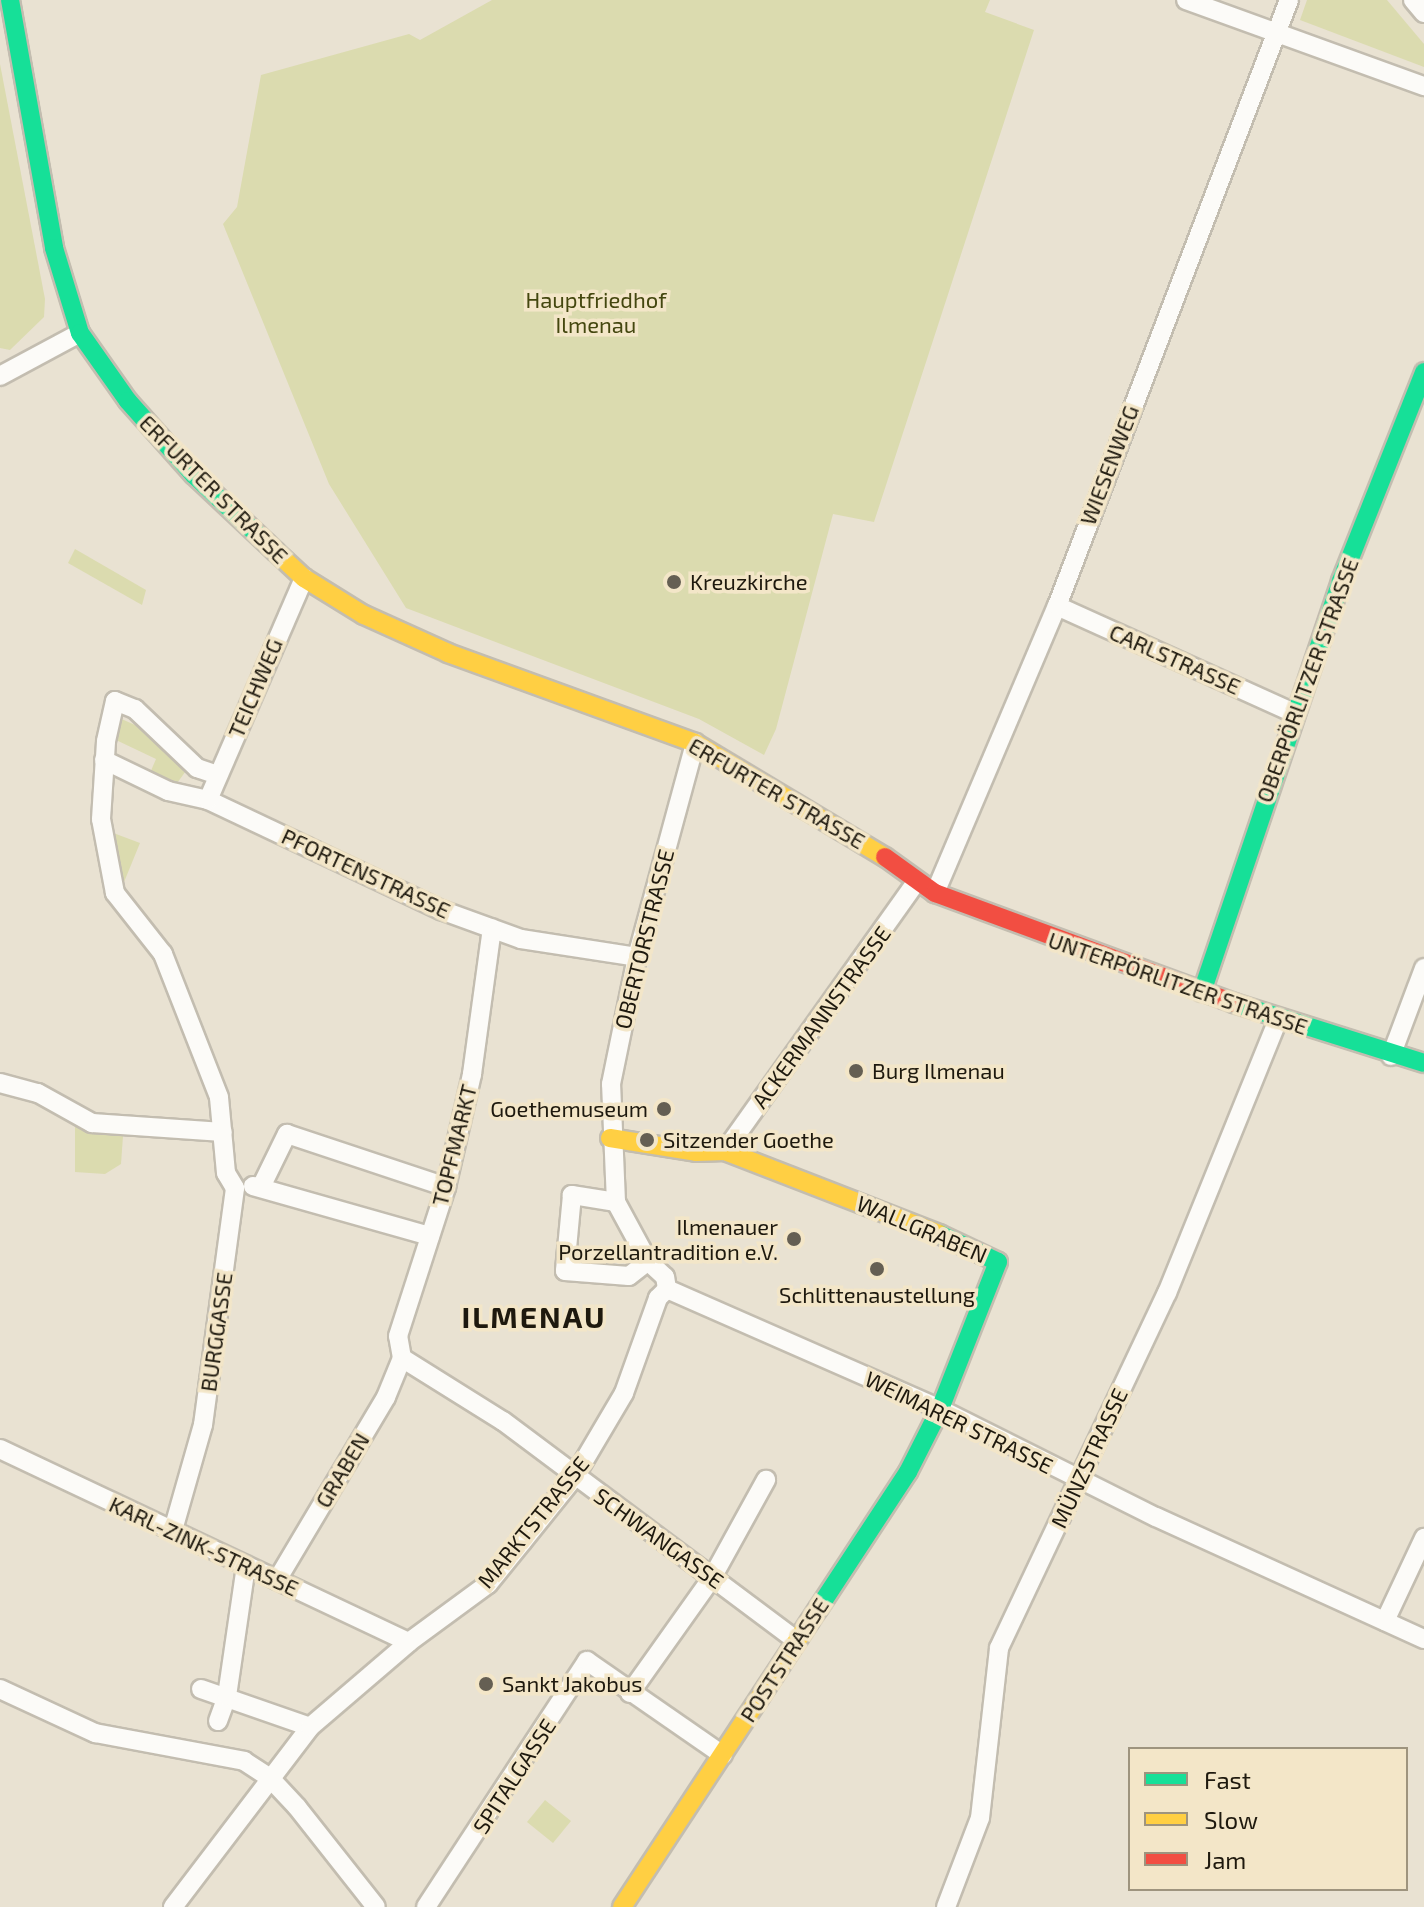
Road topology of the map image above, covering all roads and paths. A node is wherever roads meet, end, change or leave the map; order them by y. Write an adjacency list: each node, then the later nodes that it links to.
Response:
1 (10, 0): 8 (main road, ERFURTER STRASSE)
2 (1186, 0): 6 (street)
3 (1289, 0): 6 (street, WIESENWEG)
4 (1413, 0): 5 (street)
5 (1424, 13)
6 (1273, 33): 7 (street); 12 (street, WIESENWEG)
7 (1424, 86)
8 (80, 333): 10 (street); 11 (main road, ERFURTER STRASSE)
9 (1424, 372): 13 (main road, OBERPÖRLITZER STRASSE)
10 (0, 376)
11 (304, 578): 14 (main road, ERFURTER STRASSE); 16 (street, TEICHWEG)
12 (1057, 606): 13 (street, CARLSTRASSE); 19 (street, WIESENWEG)
13 (1294, 713): 23 (main road, OBERPÖRLITZER STRASSE)
14 (695, 743): 18 (main road, ERFURTER STRASSE); 21 (street, OBERTORSTRASSE)
15 (104, 760): 16 (street); 17 (street, PFORTENSTRASSE); 28 (street)
16 (217, 775): 17 (street, TEICHWEG)
17 (208, 800): 20 (street, PFORTENSTRASSE)
18 (916, 882): 19 (main road, ERFURTER STRASSE); 30 (street, ACKERMANNSTRASSE)
19 (935, 893): 23 (main road, UNTERPÖRLITZER STRASSE)
20 (492, 928): 21 (street, PFORTENSTRASSE); 32 (street, TOPFMARKT)
21 (637, 957): 29 (street, OBERTORSTRASSE)
22 (1424, 968): 25 (street)
23 (1202, 992): 24 (main road, UNTERPÖRLITZER STRASSE)
24 (1278, 1019): 25 (main road, UNTERPÖRLITZER STRASSE); 43 (street, MÜNZSTRASSE)
25 (1391, 1056): 26 (main road, UNTERPÖRLITZER STRASSE)
26 (1424, 1063)
27 (0, 1083): 28 (street)
28 (223, 1132): 33 (street, BURGGASSE)
29 (610, 1138): 30 (main road, WALLGRABEN); 34 (street, OBERTORSTRASSE)
30 (725, 1151): 39 (main road, WALLGRABEN)
31 (262, 1185): 32 (street); 33 (street); 35 (street)
32 (446, 1187): 35 (street, TOPFMARKT)
33 (235, 1188): 44 (street, BURGGASSE)
34 (616, 1202): 36 (street); 36 (street)
35 (430, 1236): 38 (street, TOPFMARKT)
36 (648, 1261): 37 (street)
37 (667, 1289): 39 (street, WEIMARER STRASSE); 41 (street, MARKTSTRASSE)
38 (402, 1358): 41 (street, SCHWANGASSE); 48 (street, GRABEN)
39 (940, 1409): 43 (street, WEIMARER STRASSE); 51 (main road, POSTSTRASSE)
40 (0, 1449): 44 (street, KARL-ZINK-STRASSE)
41 (575, 1476): 47 (street, SCHWANGASSE); 52 (street, MARKTSTRASSE)
42 (766, 1480): 47 (street)
43 (1079, 1481): 49 (street, WEIMARER STRASSE); 65 (street, MÜNZSTRASSE)
44 (173, 1530): 46 (street, KARL-ZINK-STRASSE)
45 (1424, 1538): 49 (street)
46 (246, 1565): 48 (street, KARL-ZINK-STRASSE); 56 (street)
47 (713, 1576): 51 (street, SCHWANGASSE); 55 (street)
48 (277, 1580): 52 (street, KARL-ZINK-STRASSE)
49 (1385, 1621): 50 (street, WEIMARER STRASSE)
50 (1424, 1639)
51 (796, 1640): 59 (main road, POSTSTRASSE)
52 (409, 1642): 58 (street, MARKTSTRASSE)
53 (0, 1689): 60 (street)
54 (201, 1689): 56 (street)
55 (630, 1693): 59 (street, SPITALGASSE); 63 (street, SPITALGASSE)
56 (226, 1698): 57 (street); 58 (street)
57 (218, 1721)
58 (310, 1727): 60 (street, MARKTSTRASSE)
59 (723, 1755): 64 (main road, POSTSTRASSE)
60 (269, 1777): 61 (street, MARKTSTRASSE); 62 (street)
61 (173, 1907)
62 (376, 1907)
63 (426, 1907)
64 (622, 1907)
65 (946, 1907)

